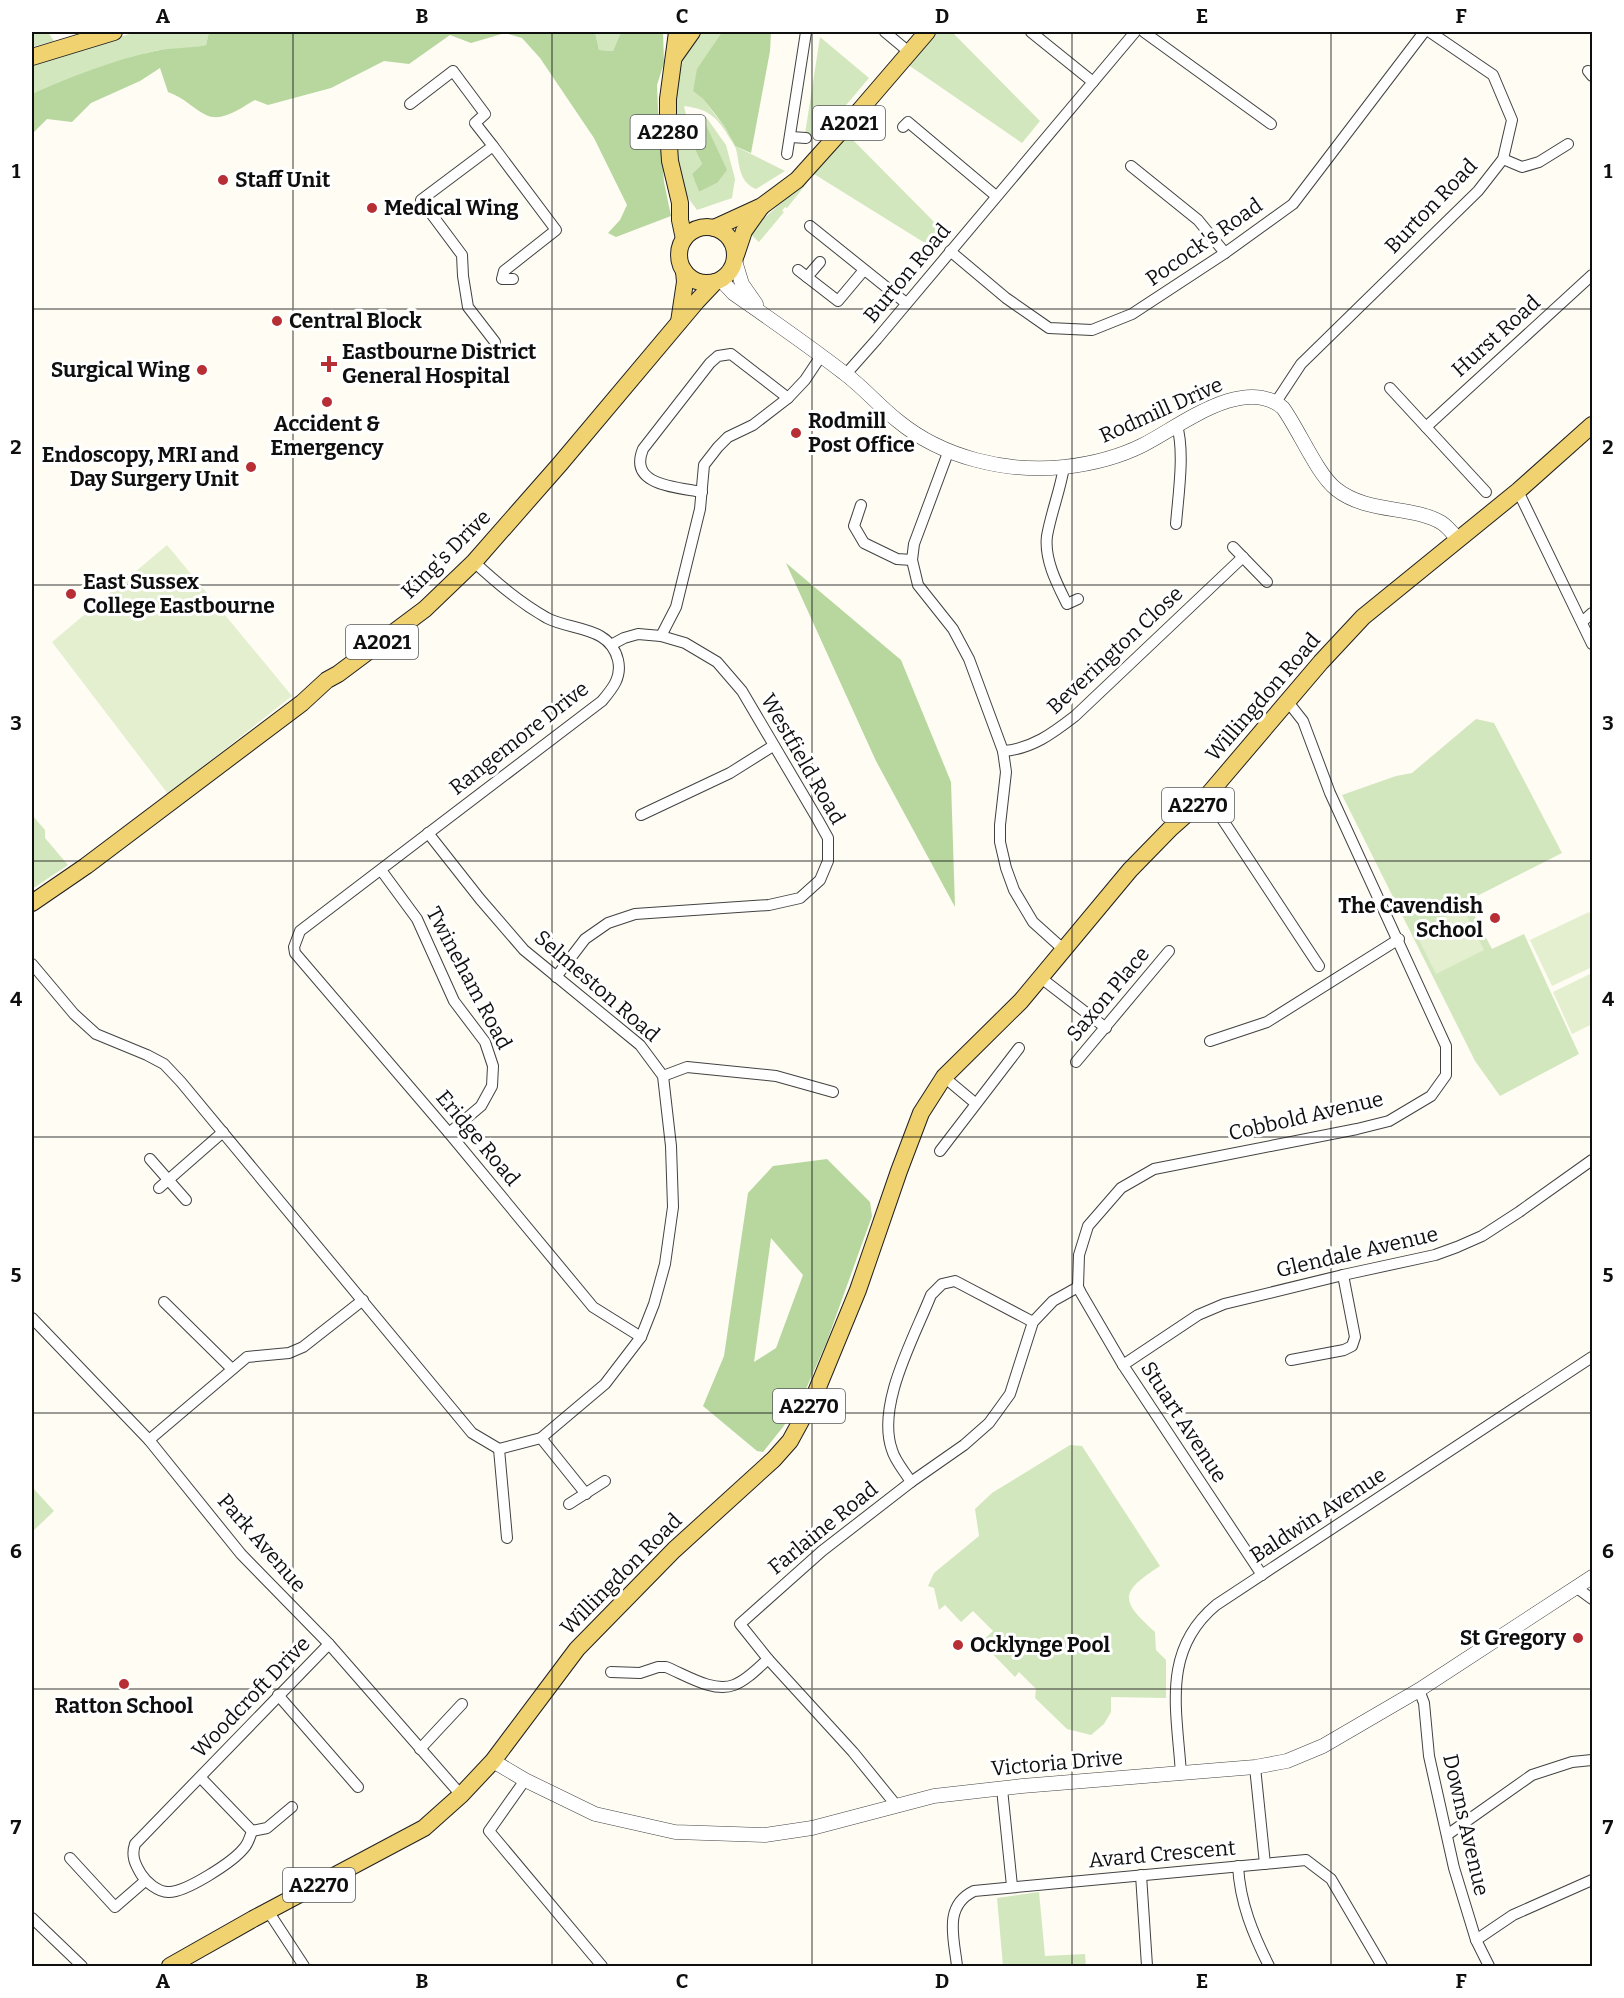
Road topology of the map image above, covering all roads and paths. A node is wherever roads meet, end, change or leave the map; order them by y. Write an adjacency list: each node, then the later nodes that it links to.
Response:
1 (114, 32): 13 (main road)
2 (677, 32): 14 (main road, A2280)
3 (692, 32): 14 (main road, A2280)
4 (806, 32): 19 (street)
5 (885, 32): 12 (street)
6 (927, 32): 12 (main road, A2021)
7 (1031, 32): 15 (street)
8 (1135, 32): 15 (street, Burton Road)
9 (1144, 32): 17 (street)
10 (1424, 32): 33 (street, Pocock's Road)
11 (1430, 32): 24 (street, Burton Road)
12 (909, 52): 28 (main road, A2021)
13 (32, 57)
14 (673, 59): 27 (main road, A2280)
15 (1093, 82): 26 (street, Burton Road)
16 (410, 104): 22 (street)
17 (1271, 124)
18 (903, 127): 26 (street)
19 (791, 137): 20 (street); 23 (street)
20 (807, 138)
21 (1568, 144): 24 (street)
22 (492, 147): 41 (street); 46 (street)
23 (787, 154)
24 (1503, 159): 51 (street, Burton Road)
25 (1131, 166): 33 (street)
26 (996, 196): 32 (street, Burton Road)
27 (680, 203): 30 (main road); 31 (main road, A2280)
28 (762, 206): 30 (main road, A2021); 34 (main road, A2021)
29 (810, 226): 37 (street)
30 (711, 227): 31 (main road); 34 (main road)
31 (684, 238): 38 (main road)
32 (950, 251): 33 (street, Pocock's Road); 43 (street, Burton Road)
33 (1225, 253)
34 (735, 258): 42 (main road); 44 (street, Rodmill Drive)
35 (820, 262): 40 (street)
36 (798, 270): 40 (street)
37 (864, 270): 40 (street); 43 (street)
38 (684, 271): 42 (main road); 45 (main road)
39 (1593, 275): 54 (street, Hurst Road)
40 (807, 277)
41 (513, 279)
42 (718, 281): 44 (street, Rodmill Drive); 45 (main road, A2021)
43 (906, 303): 48 (street, Burton Road)
44 (762, 313): 47 (street, Rodmill Drive)
45 (679, 323): 66 (main road, King's Drive / A2021)
46 (495, 342)
47 (820, 356): 48 (street, Rodmill Drive); 50 (street)
48 (846, 374): 55 (street, Rodmill Drive)
49 (1390, 388): 54 (street)
50 (788, 398): 58 (street); 58 (street)
51 (1276, 402): 53 (street, Rodmill Drive); 62 (street)
52 (1593, 425): 57 (main road, Willingdon Road / A2270)
53 (1177, 426): 56 (street, Rodmill Drive); 61 (street)
54 (1426, 427): 59 (street)
55 (949, 450): 56 (street, Rodmill Drive); 65 (street)
56 (1064, 467): 68 (street)
57 (1518, 491): 62 (main road, Willingdon Road / A2270); 70 (street)
58 (702, 492): 71 (street)
59 (1486, 492)
60 (861, 505): 65 (street)
61 (1176, 524)
62 (1458, 539): 74 (main road, Willingdon Road / A2270)
63 (1233, 547): 64 (street)
64 (1243, 557): 67 (street); 76 (street, Beverington Close)
65 (912, 560): 76 (street)
66 (474, 562): 73 (street); 81 (main road, King's Drive / A2021)
67 (1267, 582)
68 (1078, 599)
69 (1593, 613): 70 (street)
70 (1582, 622): 72 (street)
71 (661, 636): 73 (street, Westfield Road); 75 (street, Westfield Road)
72 (1593, 644)
73 (612, 645): 79 (street, Rangemore Drive)
74 (1288, 702): 77 (main road, Willingdon Road / A2270); 82 (street, Cobbold Avenue)
75 (773, 746): 78 (street); 88 (street, Westfield Road)
76 (1002, 751): 83 (street)
77 (1207, 796): 83 (main road, Willingdon Road / A2270); 87 (street)
78 (641, 815)
79 (428, 833): 80 (street, Rangemore Drive); 88 (street, Selmeston Road)
80 (381, 870): 85 (street, Rangemore Drive); 99 (street, Twineham Road)
81 (32, 903)
82 (1399, 939): 91 (street); 107 (street, Cobbold Avenue)
83 (1063, 949): 89 (main road, Willingdon Road / A2270)
84 (1169, 951): 90 (street, Saxon Place)
85 (295, 953): 99 (street, Eridge Road)
86 (32, 964): 98 (street)
87 (1319, 966)
88 (556, 977): 94 (street, Selmeston Road)
89 (1041, 978): 90 (street); 95 (main road, Willingdon Road / A2270)
90 (1106, 1028): 93 (street, Saxon Place)
91 (1210, 1041)
92 (1019, 1048): 97 (street)
93 (1077, 1062)
94 (663, 1076): 96 (street); 112 (street)
95 (944, 1077): 97 (street); 137 (main road, Willingdon Road / A2270)
96 (833, 1092)
97 (975, 1103): 100 (street)
98 (223, 1132): 103 (street); 108 (street)
99 (449, 1133): 112 (street, Eridge Road)
100 (940, 1151)
101 (150, 1159): 103 (street)
102 (1593, 1160): 106 (street, Glendale Avenue)
103 (169, 1180): 104 (street); 105 (street)
104 (159, 1188)
105 (186, 1200)
106 (1343, 1275): 114 (street); 115 (street, Glendale Avenue)
107 (1078, 1287): 111 (street, Farlaine Road); 115 (street, Stuart Avenue)
108 (363, 1300): 116 (street); 119 (street)
109 (164, 1302): 116 (street)
110 (32, 1318): 118 (street, Park Avenue)
111 (1033, 1322): 121 (street, Farlaine Road); 121 (street)
112 (641, 1337): 117 (street)
113 (1593, 1357): 125 (street, Baldwin Avenue)
114 (1291, 1360)
115 (1123, 1365): 125 (street, Stuart Avenue)
116 (231, 1369): 118 (street)
117 (541, 1438): 119 (street); 122 (street)
118 (149, 1440): 129 (street, Park Avenue)
119 (499, 1449): 124 (street)
120 (605, 1481): 122 (street)
121 (911, 1482): 130 (street, Farlaine Road)
122 (586, 1494): 123 (street)
123 (569, 1504)
124 (507, 1538)
125 (1262, 1575): 139 (street, Baldwin Avenue)
126 (1593, 1577): 127 (street, Victoria Drive)
127 (1577, 1588): 128 (street); 132 (street, Victoria Drive)
128 (1593, 1599)
129 (329, 1644): 133 (street, Woodcroft Drive); 135 (street, Park Avenue)
130 (768, 1659): 131 (street); 145 (street, Farlaine Road)
131 (611, 1672)
132 (1419, 1690): 138 (street, Victoria Drive); 148 (street, Downs Avenue)
133 (278, 1695): 140 (street, Woodcroft Drive); 142 (street)
134 (462, 1704): 135 (street)
135 (420, 1749): 144 (street, Park Avenue)
136 (1593, 1760): 148 (street)
137 (493, 1761): 141 (street, Victoria Drive); 144 (main road, Willingdon Road / A2270)
138 (1255, 1767): 139 (street, Victoria Drive); 150 (street)
139 (1181, 1774): 143 (street, Victoria Drive)
140 (201, 1778): 147 (street, Woodcroft Drive); 154 (street, Woodcroft Drive)
141 (525, 1780): 145 (street, Victoria Drive); 162 (street)
142 (358, 1786)
143 (1002, 1789): 145 (street, Victoria Drive); 155 (street)
144 (461, 1795): 156 (main road, Willingdon Road / A2270)
145 (896, 1805)
146 (292, 1807): 147 (street)
147 (252, 1832): 154 (street)
148 (1447, 1835): 158 (street, Downs Avenue)
149 (70, 1858): 154 (street)
150 (1265, 1864): 151 (street, Avard Crescent); 166 (street, Avard Crescent)
151 (1238, 1866): 152 (street, Avard Crescent); 165 (street)
152 (1141, 1875): 155 (street, Avard Crescent); 164 (street)
153 (1593, 1880): 158 (street)
154 (145, 1881)
155 (1012, 1886): 163 (street, Avard Crescent)
156 (268, 1911): 160 (main road, Willingdon Road / A2270); 161 (street)
157 (32, 1918): 159 (street)
158 (1476, 1940): 167 (street, Downs Avenue)
159 (82, 1966)
160 (170, 1966)
161 (304, 1966)
162 (602, 1966)
163 (957, 1966)
164 (1147, 1966)
165 (1269, 1966)
166 (1382, 1966)
167 (1489, 1966)

